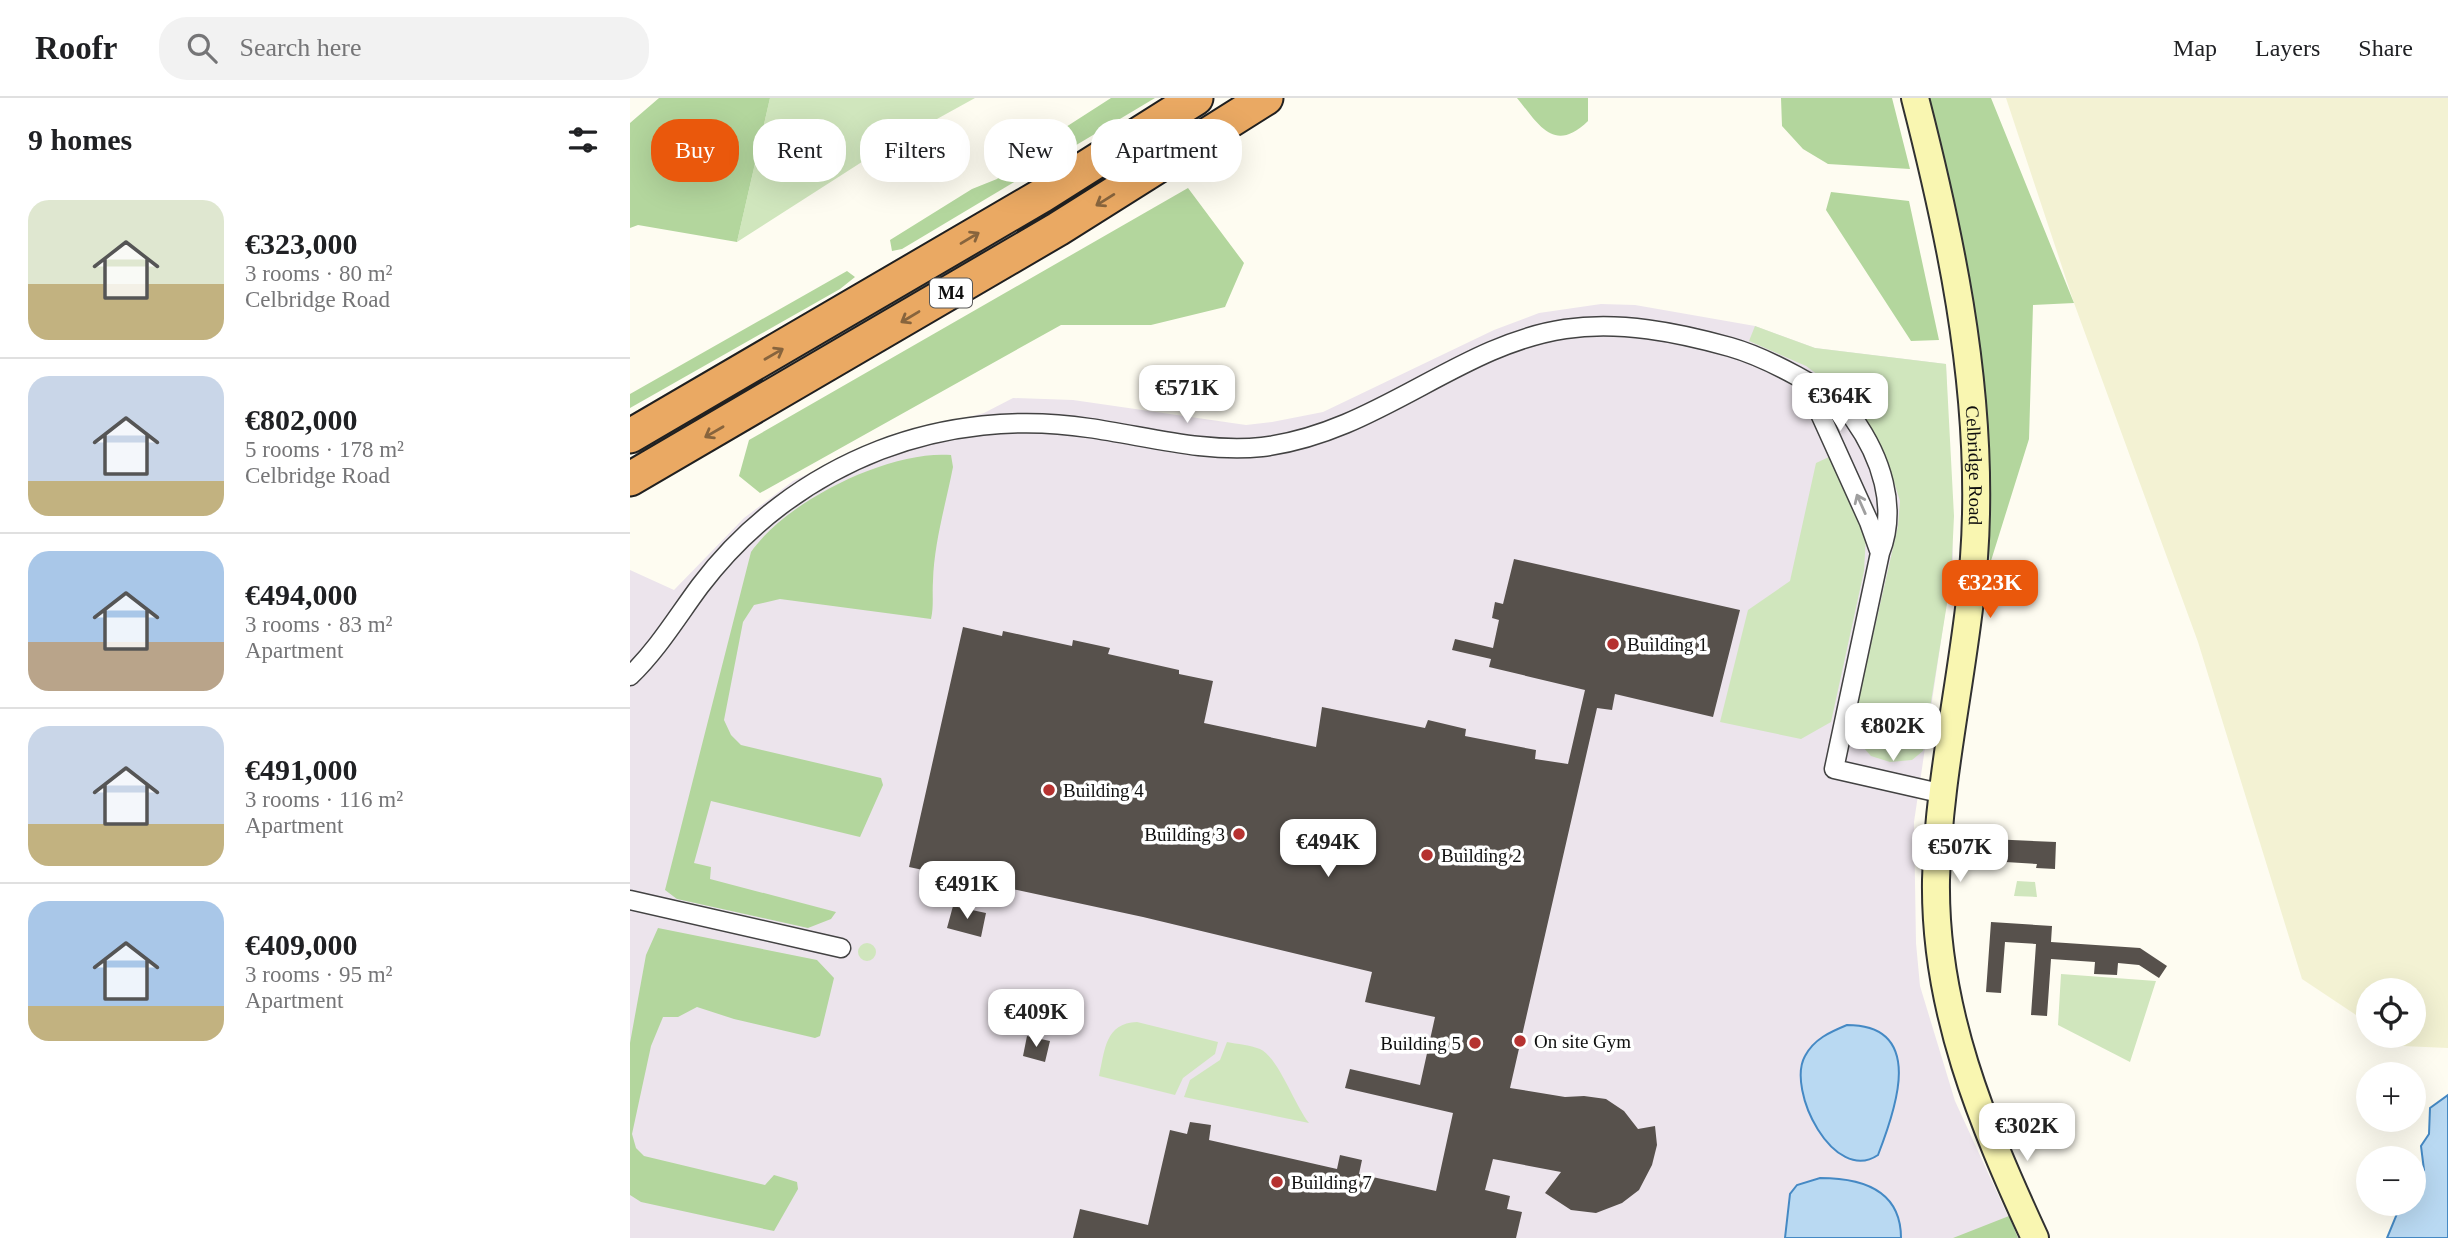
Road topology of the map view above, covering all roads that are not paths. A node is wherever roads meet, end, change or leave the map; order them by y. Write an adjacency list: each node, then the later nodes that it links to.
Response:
1 (1196, 98): 5 (highway, M4, one-way to 1)
2 (1266, 98): 6 (highway, M4, one-way to 6)
3 (1915, 98): 9 (main road, Celbridge Road)
4 (1807, 385): 7 (street, one-way to 4); 7 (street); 8 (street)
5 (630, 436)
6 (630, 479)
7 (1880, 553): 9 (street)
8 (630, 676)
9 (1944, 794): 12 (main road, Celbridge Road)
10 (630, 900): 11 (street)
11 (841, 948)
12 (2035, 1238)

